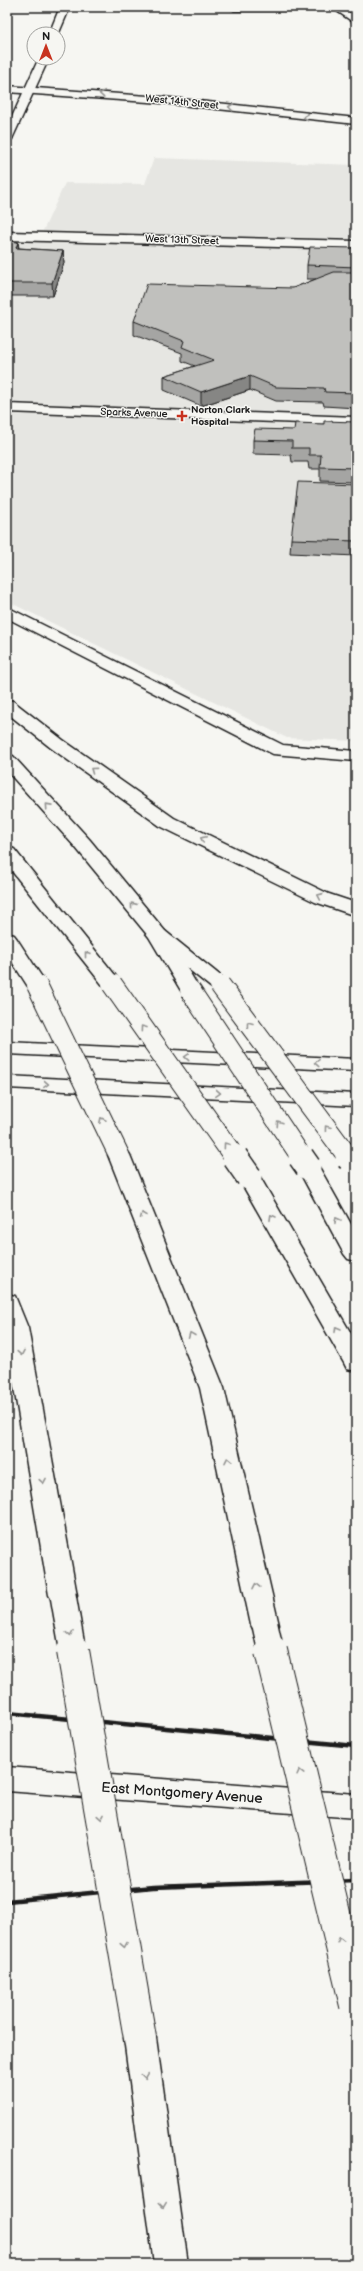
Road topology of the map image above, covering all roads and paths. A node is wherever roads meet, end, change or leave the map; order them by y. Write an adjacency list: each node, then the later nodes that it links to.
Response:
1 (64, 7): 6 (main road)
2 (234, 7): 3 (main road)
3 (316, 7)
4 (336, 7): 5 (main road)
5 (356, 21)
6 (57, 26)
7 (40, 66): 9 (main road)
8 (7, 89): 9 (main road, West 14th Street)
9 (31, 90): 11 (main road); 13 (main road, West 14th Street, one-way to 9)
10 (7, 100): 11 (main road, West 14th Street)
11 (26, 100): 12 (main road, West 14th Street); 16 (main road)
12 (255, 121)
13 (356, 121)
14 (329, 129): 15 (main road)
15 (356, 131)
16 (7, 139)
17 (7, 236): 18 (main road, West 13th Street)
18 (356, 245)
19 (7, 408): 20 (main road, Sparks Avenue)
20 (356, 421)
21 (7, 612): 23 (main road)
22 (7, 705): 26 (main road, one-way to 22)
23 (356, 756)
24 (7, 760): 27 (main road, one-way to 24)
25 (7, 853): 36 (main road, one-way to 25, bridge)
26 (356, 910)
27 (158, 935): 33 (main road, one-way to 27, bridge); 34 (main road, one-way to 27, bridge)
28 (7, 938): 39 (main road, one-way to 28, bridge)
29 (7, 1048): 30 (main road, one-way to 29)
30 (356, 1065)
31 (7, 1082): 32 (main road, one-way to 32)
32 (356, 1100)
33 (353, 1164)
34 (356, 1254)
35 (7, 1302): 40 (main road, one-way to 40, bridge)
36 (356, 1363)
37 (7, 1779): 38 (main road, East Montgomery Avenue)
38 (356, 1806)
39 (356, 2005)
40 (171, 2264)

